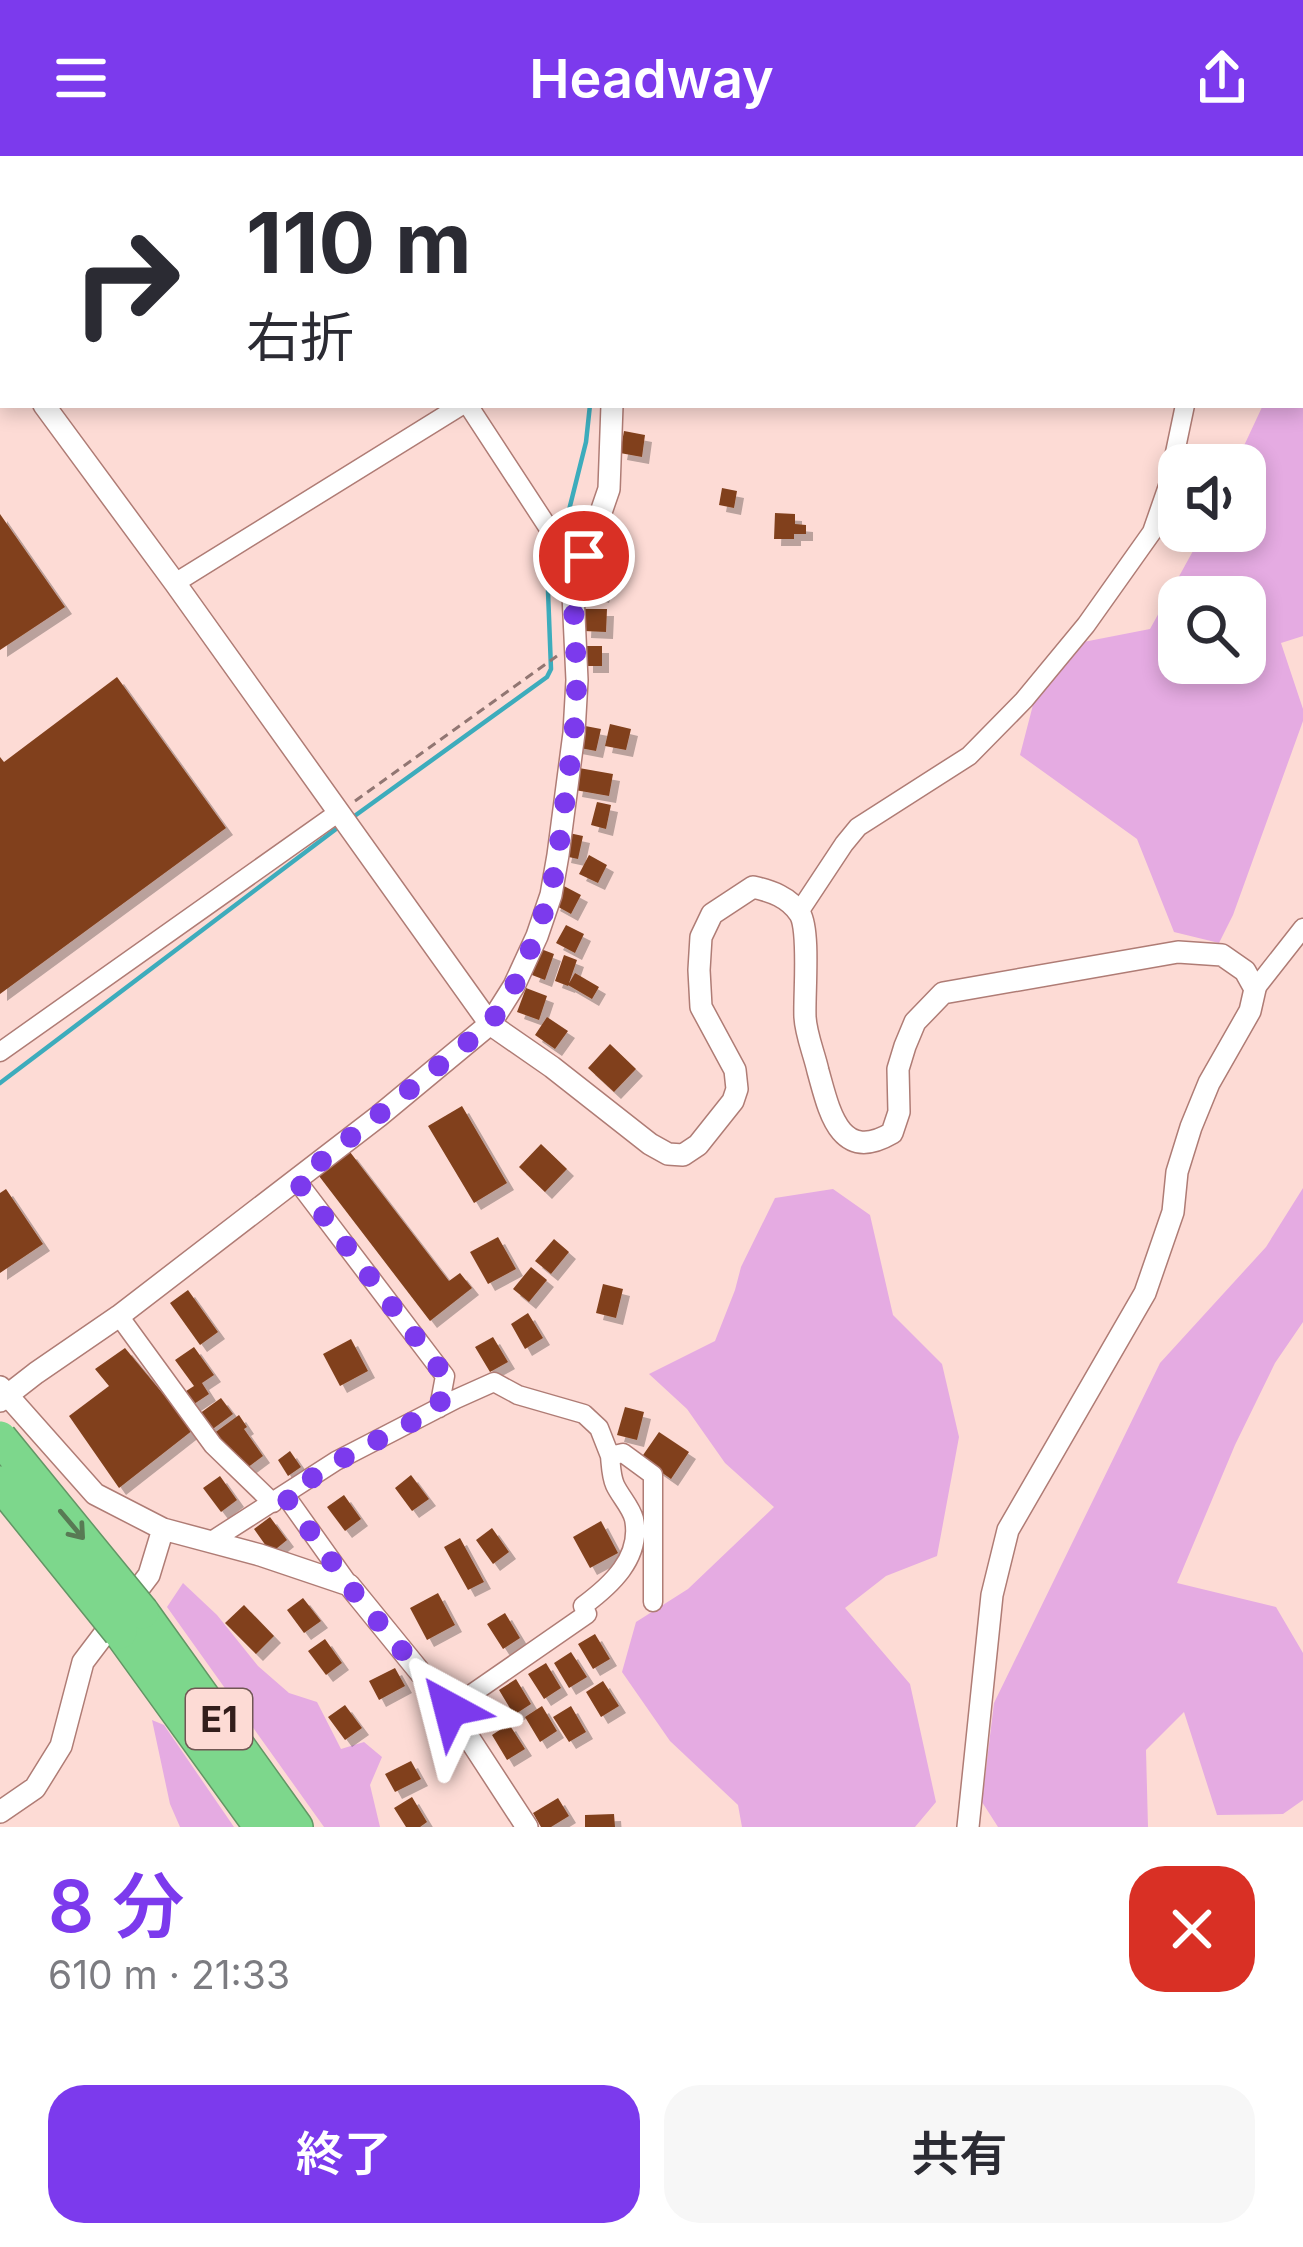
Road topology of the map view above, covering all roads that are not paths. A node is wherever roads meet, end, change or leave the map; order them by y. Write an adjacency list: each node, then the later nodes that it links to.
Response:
1 (46, 408): 7 (street)
2 (460, 408): 7 (street)
3 (467, 408): 6 (street)
4 (612, 408): 6 (street)
5 (1184, 408): 9 (street)
6 (580, 554): 12 (street)
7 (175, 583): 8 (street)
8 (344, 819): 12 (street); 13 (street)
9 (799, 912): 11 (street); 12 (street)
10 (1303, 928): 11 (street)
11 (1255, 989): 32 (street)
12 (490, 1024): 14 (street)
13 (0, 1052)
14 (297, 1181): 15 (street); 17 (street)
15 (119, 1316): 16 (street); 21 (street)
16 (3, 1395): 22 (street)
17 (439, 1408): 19 (street); 21 (street)
18 (0, 1438): 26 (highway, E1, one-way to 26, bridge)
19 (610, 1456): 25 (street); 27 (street)
20 (0, 1483): 26 (highway, E1, bridge)
21 (279, 1499): 23 (street); 24 (street)
22 (163, 1529): 23 (street); 28 (street)
23 (210, 1542): 24 (street)
24 (349, 1586): 27 (street)
25 (653, 1602)
26 (131, 1622): 29 (highway, E1); 30 (highway, E1)
27 (450, 1709): 31 (street)
28 (0, 1812)
29 (261, 1827)
30 (296, 1827)
31 (526, 1827)
32 (968, 1827)

